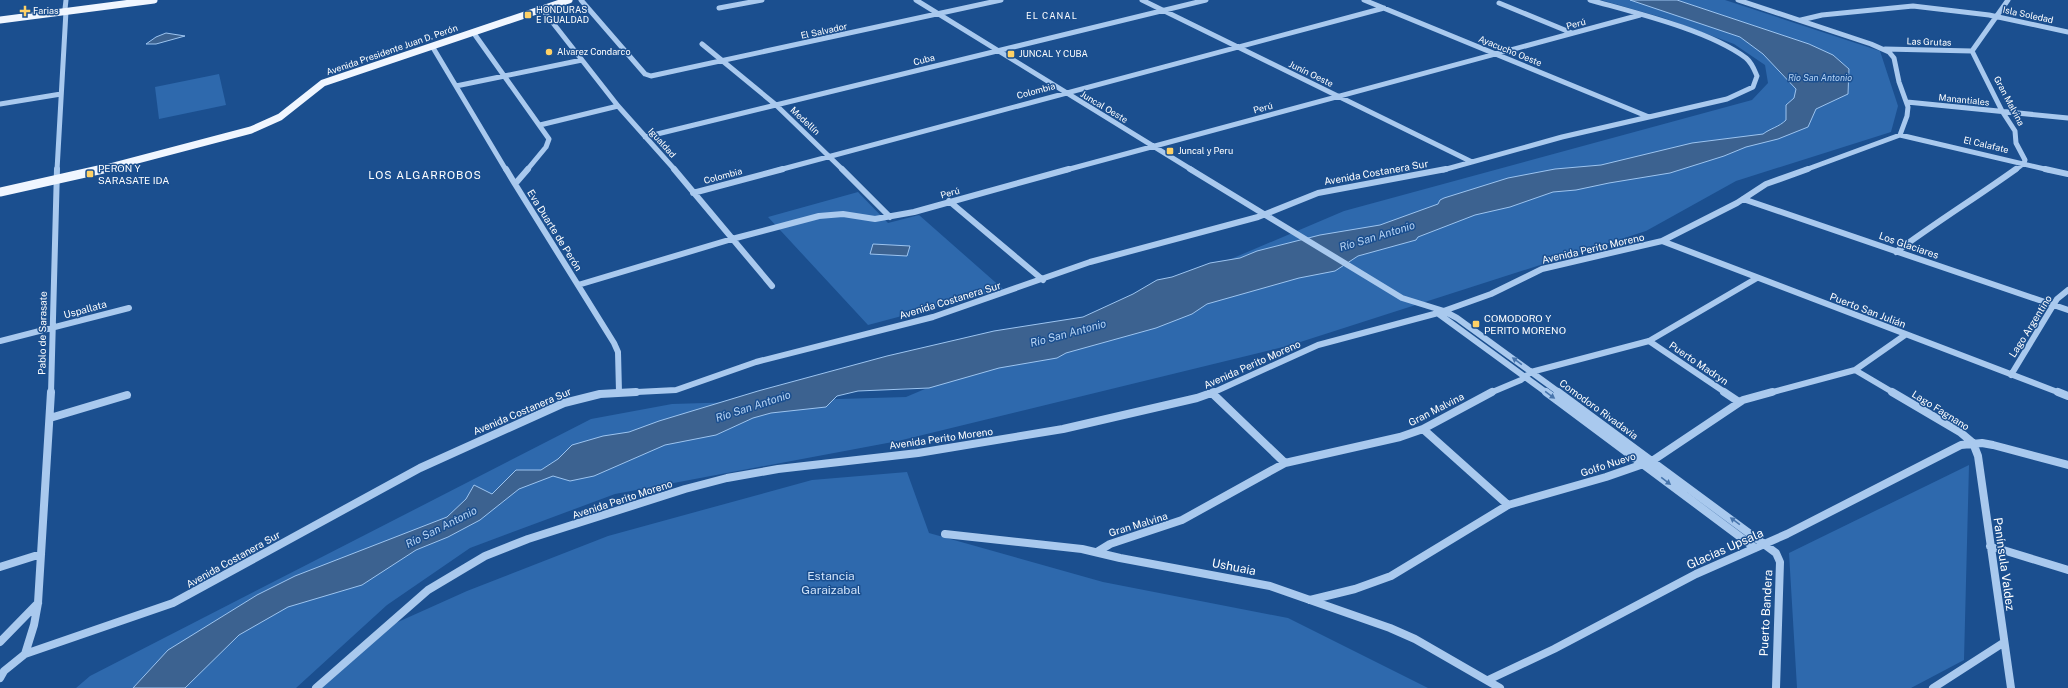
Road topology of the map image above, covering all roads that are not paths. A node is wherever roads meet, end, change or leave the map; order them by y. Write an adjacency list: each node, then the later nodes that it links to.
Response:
1 (66, 0): 21 (street, Pablo de Sarasate)
2 (132, 0): 21 (main road)
3 (154, 0): 21 (main road)
4 (567, 0): 20 (main road, Avenida Presidente Juan D. Perón)
5 (581, 0): 39 (street, El Salvador)
6 (762, 0): 18 (street)
7 (916, 0): 23 (street, Juncal Oeste)
8 (1001, 0): 23 (street, El Salvador)
9 (1142, 0): 22 (street, Junín Oeste)
10 (1206, 0): 22 (street, Cuba)
11 (1364, 0): 19 (street, Ayacucho Oeste)
12 (1590, 0): 24 (street, Avenida Costanera Sur)
13 (1738, 0): 27 (street)
14 (1902, 0): 17 (street)
15 (2008, 0): 25 (street)
16 (1499, 3): 30 (street)
17 (1913, 6): 25 (street, Isla Soledad); 27 (street)
18 (719, 8)
19 (1384, 8): 33 (street, Colombia); 37 (street, Ayacucho Oeste)
20 (542, 9): 28 (main road, Avenida Presidente Juan D. Perón); 38 (street, Igualdad)
21 (66, 10): 26 (main road); 43 (street, Pablo de Sarasate)
22 (1163, 10): 33 (street, Junín Oeste); 35 (street, Cuba)
23 (938, 14): 35 (street, Juncal Oeste); 39 (street, El Salvador)
24 (1640, 15): 30 (street, Perú); 50 (street, Avenida Costanera Sur)
25 (1996, 17): 29 (street, Isla Soledad); 36 (street)
26 (0, 18)
27 (1801, 20): 34 (street)
28 (473, 32): 32 (main road, Avenida Presidente Juan D. Perón); 40 (street, Eva Duarte de Perón)
29 (2068, 32)
30 (1572, 33): 37 (street, Perú)
31 (702, 44): 39 (street, Medellín)
32 (432, 46): 41 (street); 60 (main road, Avenida Presidente Juan D. Perón)
33 (1237, 47): 42 (street, Colombia); 44 (street, Junín Oeste)
34 (1885, 49): 36 (street, Las Grutas); 45 (street)
35 (996, 50): 42 (street, Juncal Oeste); 47 (street, Cuba)
36 (1972, 51): 49 (street, Gran Malvina)
37 (1495, 54): 44 (street, Perú); 50 (street, Ayacucho Oeste)
38 (582, 60): 40 (street); 48 (street, Igualdad)
39 (725, 60): 47 (street, Medellín)
40 (504, 76): 41 (street); 52 (street, Eva Duarte de Perón)
41 (456, 86): 61 (street)
42 (1064, 92): 55 (street, Juncal Oeste); 56 (street, Colombia)
43 (61, 94): 46 (street); 60 (street, Pablo de Sarasate)
44 (1337, 96): 55 (street, Perú); 57 (street, Junín Oeste)
45 (1907, 102): 49 (street, Manantiales); 53 (street)
46 (0, 104)
47 (775, 105): 54 (street, Cuba); 56 (street, Medellín)
48 (618, 106): 52 (street); 54 (street, Igualdad)
49 (2002, 112): 51 (street, Manantiales); 58 (street, Gran Malvina)
50 (1649, 117): 57 (street, Avenida Costanera Sur)
51 (2068, 118)
52 (540, 125): 61 (street, Eva Duarte de Perón)
53 (1900, 135): 58 (street, El Calafate); 64 (street, Avenida Perito Moreno)
54 (645, 137): 63 (street, Igualdad)
55 (1154, 145): 65 (street, Perú); 66 (street, Juncal Oeste)
56 (828, 156): 63 (street, Colombia); 67 (street, Medellín)
57 (1472, 162): 66 (street, Avenida Costanera Sur)
58 (2024, 163): 59 (street, El Calafate); 70 (street)
59 (2068, 174)
60 (56, 179): 62 (main road, Avenida Presidente Juan D. Perón); 81 (street, Pablo de Sarasate)
61 (515, 184): 73 (street, Eva Duarte de Perón)
62 (0, 192)
63 (693, 193): 68 (street, Igualdad)
64 (1743, 199): 69 (street, Avenida Perito Moreno); 70 (street, Los Glaciares)
65 (949, 202): 67 (street, Perú); 72 (street)
66 (1265, 214): 72 (street, Avenida Costanera Sur); 74 (street, Juncal Oeste)
67 (890, 217): 68 (street, Perú)
68 (732, 239): 73 (street, Perú); 75 (street, Igualdad)
69 (1662, 241): 71 (street, Puerto San Julián); 80 (street, Avenida Perito Moreno)
70 (1896, 252): 77 (street, Los Glaciares)
71 (1757, 278): 82 (street, Puerto San Julián); 84 (street, Gran Malvina)
72 (1043, 280): 88 (street, Avenida Costanera Sur)
73 (578, 285): 88 (street, Eva Duarte de Perón)
74 (1379, 285): 80 (street, Comodoro Rivadavia)
75 (772, 286)
76 (2068, 290): 77 (street, Lago Argentino)
77 (2053, 305): 79 (street, Los Glaciares); 87 (street, Lago Argentino)
78 (129, 308): 81 (street, Uspallata)
79 (2068, 310)
80 (1441, 312): 86 (street, Comodoro Rivadavia); 89 (street, Avenida Perito Moreno)
81 (52, 328): 83 (street, Uspallata); 93 (street, Pablo de Sarasate)
82 (1905, 335): 85 (street, Golfo Nuevo); 87 (street, Puerto San Julián)
83 (0, 341)
84 (1649, 341): 86 (street, Gran Malvina); 92 (street, Puerto Madryn)
85 (1855, 370): 92 (street, Golfo Nuevo); 95 (street, Lago Fagnano)
86 (1528, 374): 94 (street, Gran Malvina); 96 (street, Comodoro Rivadavia); 98 (street, Comodoro Rivadavia, one-way to 98)
87 (2011, 374): 91 (street, Puerto San Julián)
88 (619, 392): 113 (street, Avenida Costanera Sur)
89 (1212, 394): 97 (street); 116 (street, Avenida Perito Moreno)
90 (127, 395): 93 (street)
91 (2068, 396)
92 (1739, 402): 96 (street, Golfo Nuevo)
93 (50, 418): 106 (street, Pablo de Sarasate)
94 (1423, 429): 97 (street, Gran Malvina); 100 (street)
95 (1972, 443): 99 (street, Lago Fagnano); 102 (street, Glacias Upsala); 103 (street, Panínsula Valdez)
96 (1652, 460): 98 (street, Golfo Nuevo); 102 (street, Comodoro Rivadavia, one-way to 96)
97 (1285, 463): 105 (street, Gran Malvina)
98 (1644, 464): 100 (street, Golfo Nuevo); 104 (street, Comodoro Rivadavia, one-way to 104)
99 (2068, 465)
100 (1508, 505): 109 (street, Golfo Nuevo)
101 (945, 534): 105 (street, Ushuaia)
102 (1766, 544): 104 (street, Glacias Upsala); 118 (street, Puerto Bandera)
103 (1990, 546): 108 (street); 112 (street, Panínsula Valdez)
104 (1755, 548): 115 (street, Glacias Upsala)
105 (1097, 552): 109 (street, Ushuaia)
106 (41, 554): 107 (street); 110 (street, Pablo de Sarasate)
107 (0, 567)
108 (2068, 570)
109 (1310, 600): 115 (street, Ushuaia)
110 (38, 603): 111 (street); 113 (street, Pablo de Sarasate)
111 (0, 642)
112 (2003, 644): 119 (street); 120 (street, Panínsula Valdez)
113 (25, 654): 114 (street, Avenida Costanera Sur)
114 (0, 678)
115 (1488, 680): 117 (street, Ushuaia)
116 (316, 688)
117 (1500, 688)
118 (1776, 688)
119 (1933, 688)
120 (2011, 688)

